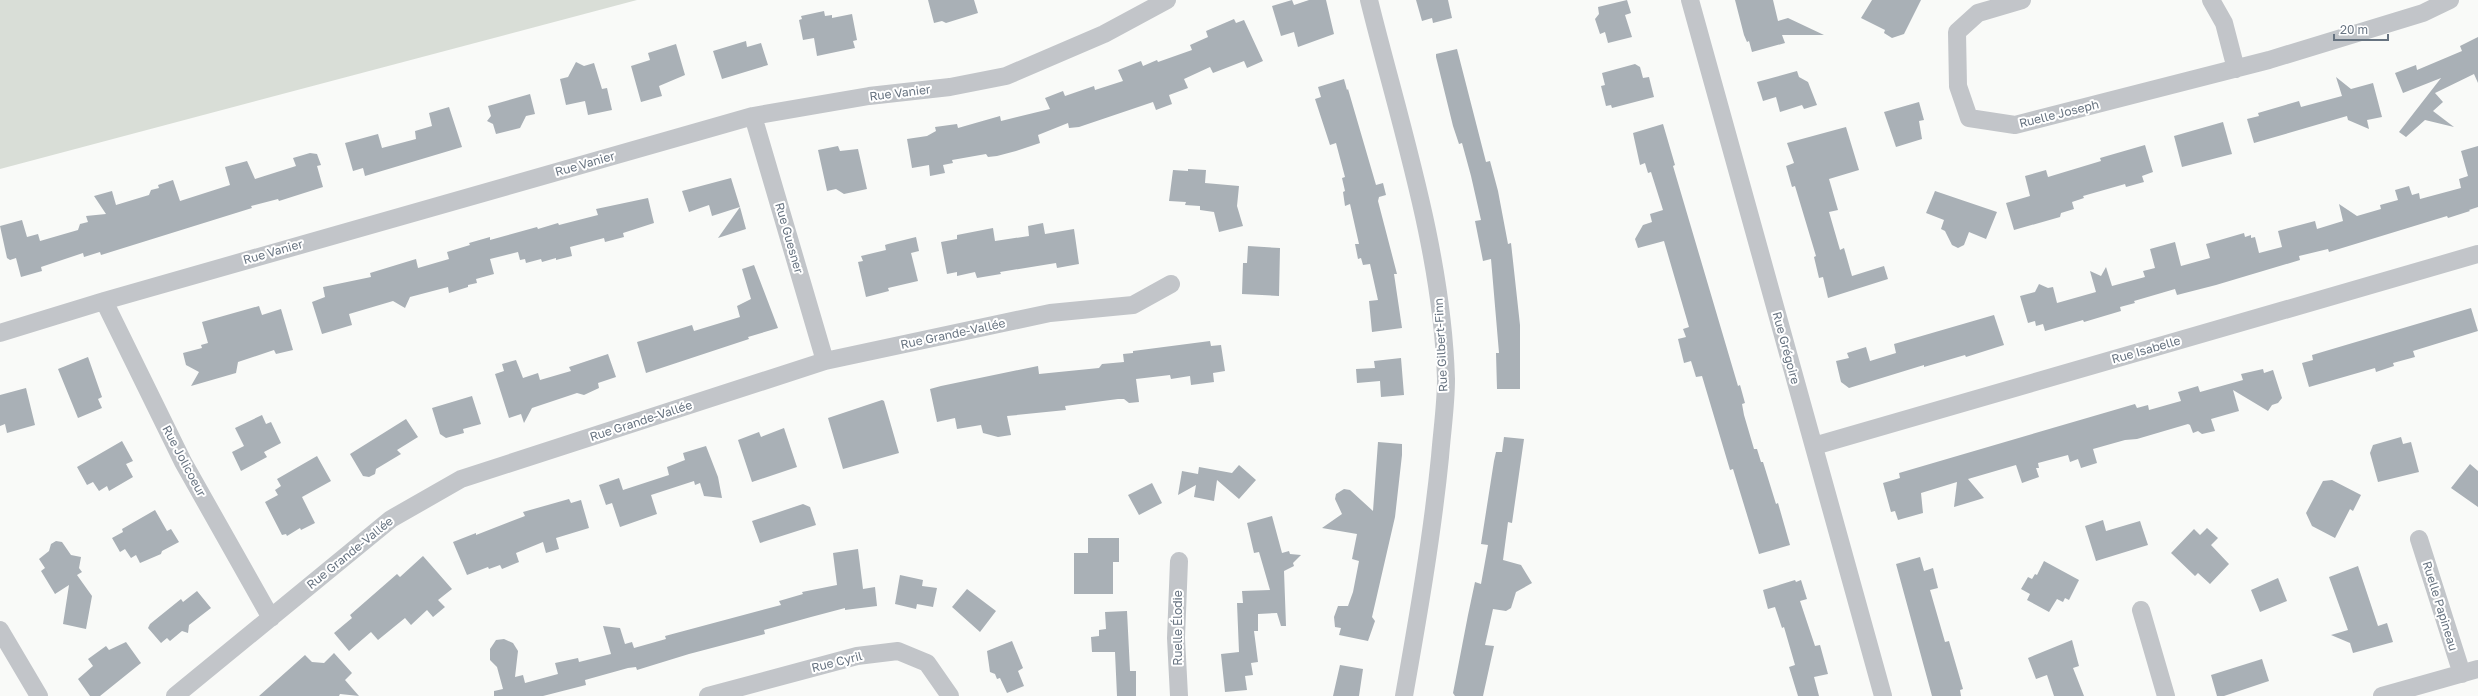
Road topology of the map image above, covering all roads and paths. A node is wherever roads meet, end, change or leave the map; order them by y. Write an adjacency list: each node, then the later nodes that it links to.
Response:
1 (1167, 0): 8 (street, Rue Vanier)
2 (1369, 0): 26 (street, Rue Gilbert-Finn)
3 (1690, 0): 14 (street, Rue Grégoire)
4 (2022, 0): 7 (street, Ruelle Joseph)
5 (2211, 0): 7 (street)
6 (2450, 0): 7 (street, Ruelle Joseph)
7 (2236, 69)
8 (753, 116): 11 (street, Rue Vanier); 13 (street, Rue Guesner)
9 (2478, 254): 14 (street, Rue Isabelle)
10 (1170, 284): 13 (street, Rue Grande-Vallée)
11 (104, 301): 12 (street, Rue Vanier); 18 (street, Rue Jolicoeur)
12 (0, 333)
13 (825, 361): 18 (street, Rue Grande-Vallée)
14 (1814, 446): 27 (street, Rue Grégoire)
15 (2419, 538): 20 (street, Ruelle Papineau)
16 (1179, 561): 25 (street, Ruelle Élodie)
17 (2141, 610): 28 (street)
18 (272, 618): 22 (street, Rue Grande-Vallée)
19 (0, 630): 21 (street)
20 (2470, 671): 29 (street)
21 (39, 696)
22 (175, 696)
23 (708, 696): 24 (street, Rue Cyril)
24 (950, 696)
25 (1179, 696)
26 (1404, 696)
27 (1883, 696)
28 (2166, 696)
29 (2382, 696)

